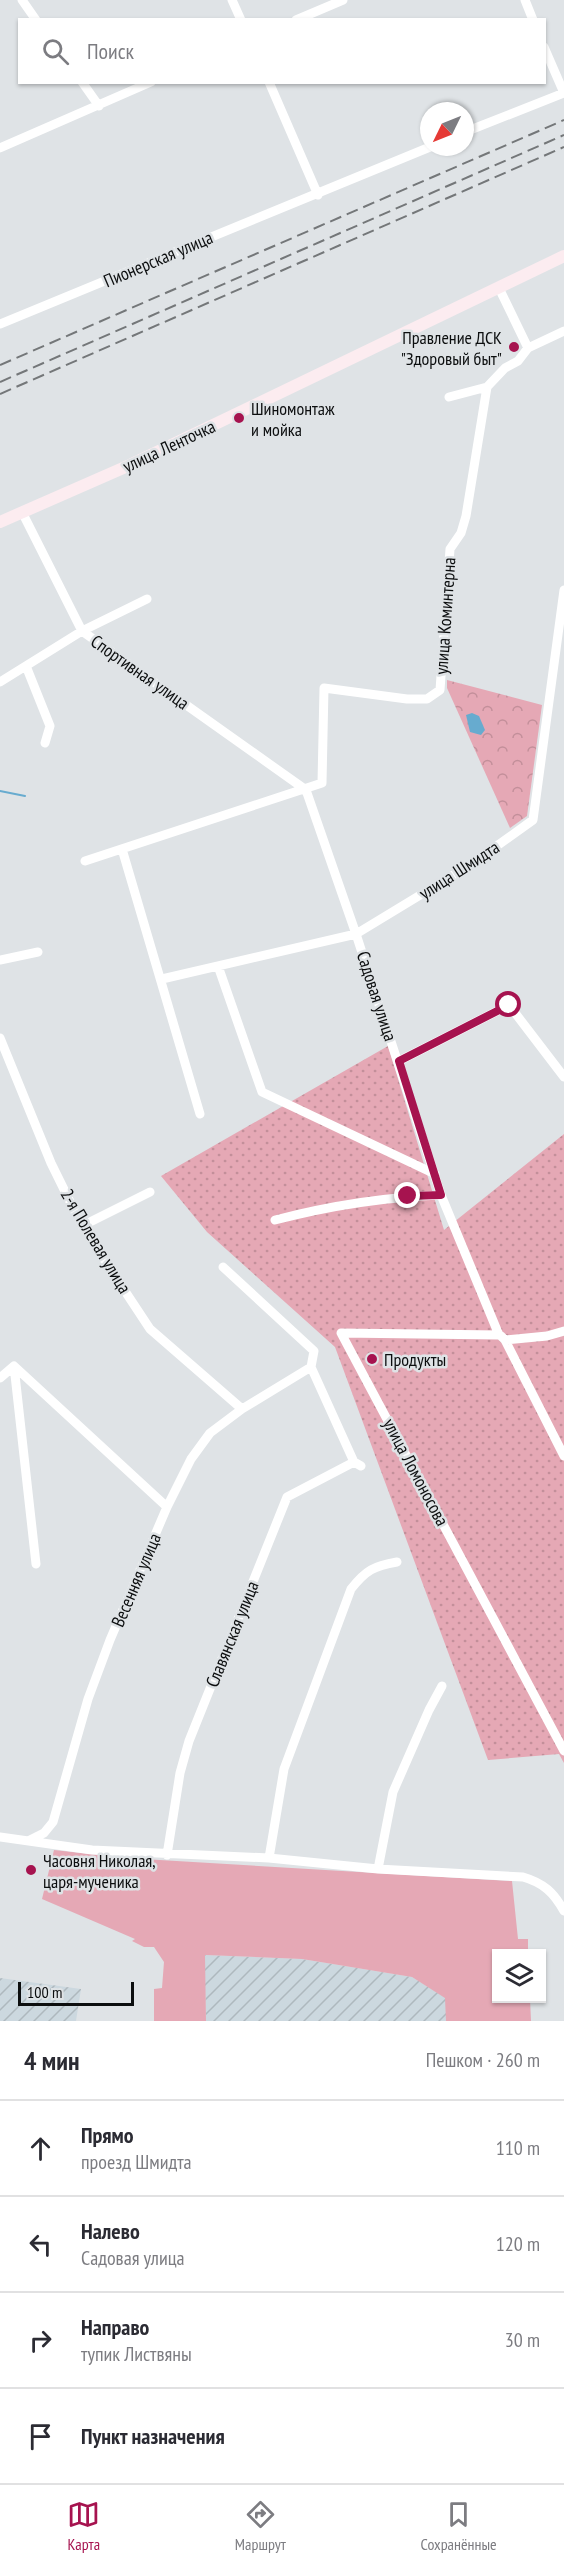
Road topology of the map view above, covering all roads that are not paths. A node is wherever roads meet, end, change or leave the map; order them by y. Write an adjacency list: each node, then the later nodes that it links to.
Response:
1 (22, 0): 5 (street)
2 (232, 0): 6 (street)
3 (343, 0): 7 (street)
4 (525, 0): 8 (street)
5 (35, 18)
6 (240, 18)
7 (301, 18)
8 (532, 18)
9 (546, 52): 13 (street)
10 (83, 84): 14 (street)
11 (147, 84): 14 (street)
12 (270, 84): 18 (street)
13 (564, 93): 15 (street)
14 (99, 106): 16 (street)
15 (474, 128)
16 (0, 148)
17 (420, 151): 18 (street, Пионерская улица)
18 (318, 195): 21 (street, Пионерская улица)
19 (564, 256): 20 (main road, улица Ленточка)
20 (499, 288): 23 (street); 26 (main road, улица Ленточка)
21 (0, 324)
22 (564, 331): 23 (street)
23 (528, 348): 24 (street)
24 (488, 387): 25 (street); 34 (street, улица Коминтерна)
25 (449, 397)
26 (22, 512): 27 (main road, улица Ленточка); 30 (street, Спортивная улица)
27 (0, 522)
28 (564, 590): 37 (street, улица Шмидта)
29 (147, 600): 30 (street)
30 (82, 631): 31 (street); 34 (street, Спортивная улица)
31 (26, 666): 32 (street); 33 (street)
32 (0, 682)
33 (45, 743)
34 (306, 790): 35 (street); 37 (street, Садовая улица)
35 (122, 849): 36 (street); 41 (street)
36 (85, 861)
37 (356, 934): 40 (street, улица Шмидта); 43 (street, Садовая улица)
38 (38, 952): 39 (street)
39 (0, 960)
40 (218, 966): 41 (street, улица Шмидта); 46 (street)
41 (162, 979): 45 (street)
42 (0, 1038): 50 (street, 2-я Полевая улица)
43 (399, 1061): 44 (street); 46 (street, Садовая улица)
44 (564, 1077)
45 (200, 1114)
46 (435, 1174): 48 (street, Садовая улица)
47 (150, 1192): 50 (street)
48 (441, 1195): 49 (street); 53 (street, Садовая улица)
49 (275, 1220)
50 (82, 1226): 57 (street, 2-я Полевая улица)
51 (223, 1267): 55 (street)
52 (564, 1331): 53 (street)
53 (502, 1337): 58 (street, Садовая улица); 63 (street, улица Ломоносова)
54 (14, 1366): 56 (street); 59 (street); 61 (street)
55 (311, 1367): 57 (street, Весенняя улица); 66 (street, Славянская улица)
56 (0, 1377)
57 (242, 1409): 59 (street, Весенняя улица)
58 (564, 1456)
59 (167, 1507): 65 (street, Весенняя улица)
60 (397, 1562): 67 (street)
61 (36, 1564)
62 (442, 1686): 68 (street)
63 (564, 1752)
64 (0, 1837): 65 (street)
65 (30, 1840): 66 (street)
66 (166, 1854): 67 (street)
67 (269, 1858): 68 (street)
68 (378, 1869): 69 (street)
69 (564, 1911)

